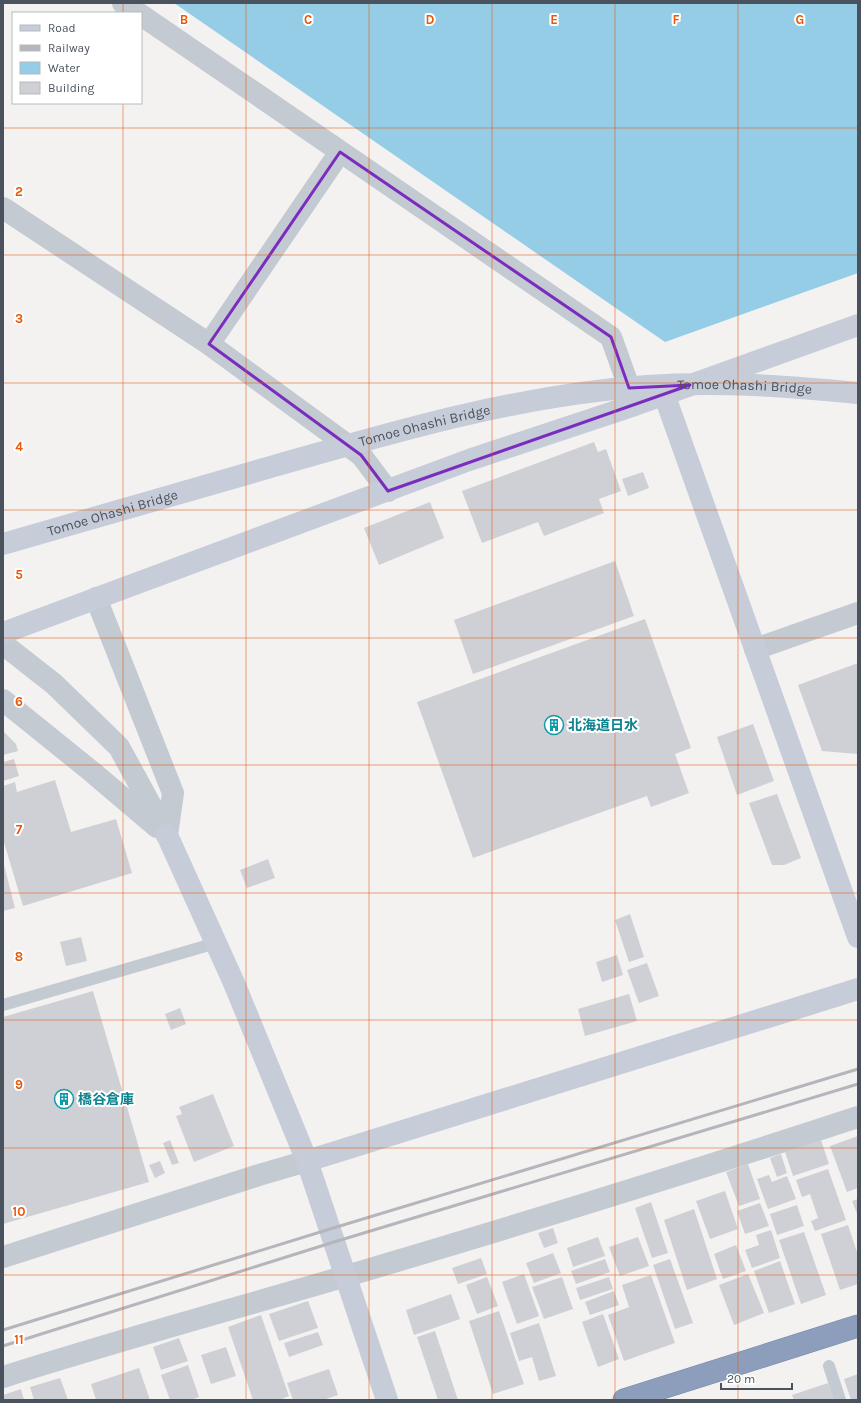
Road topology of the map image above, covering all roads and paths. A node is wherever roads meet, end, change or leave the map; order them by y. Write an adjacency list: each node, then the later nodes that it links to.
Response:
1 (123, 3): 2 (street)
2 (136, 12)
3 (142, 16): 4 (street)
4 (340, 152): 7 (street); 10 (street)
5 (3, 208): 7 (street)
6 (858, 325): 9 (street)
7 (209, 344): 11 (street)
8 (858, 393): 12 (street, Tomoe Ohashi Bridge, bridge)
9 (664, 394): 10 (street); 17 (street)
10 (635, 405): 11 (street)
11 (388, 491): 13 (street)
12 (3, 544)
13 (96, 598): 15 (street); 19 (street)
14 (858, 613): 17 (street)
15 (3, 633)
16 (3, 644): 19 (street)
17 (755, 649): 20 (street)
18 (3, 700): 19 (street)
19 (167, 836): 21 (street)
20 (858, 937)
21 (216, 943): 23 (lane); 25 (street)
22 (858, 989): 25 (street)
23 (3, 1005)
24 (858, 1117): 27 (street)
25 (307, 1161): 26 (street); 27 (street)
26 (3, 1257)
27 (345, 1276): 30 (street); 31 (street)
28 (858, 1326): 32 (highway)
29 (829, 1366): 33 (lane)
30 (3, 1377)
31 (387, 1400)
32 (624, 1400)
33 (840, 1400)

